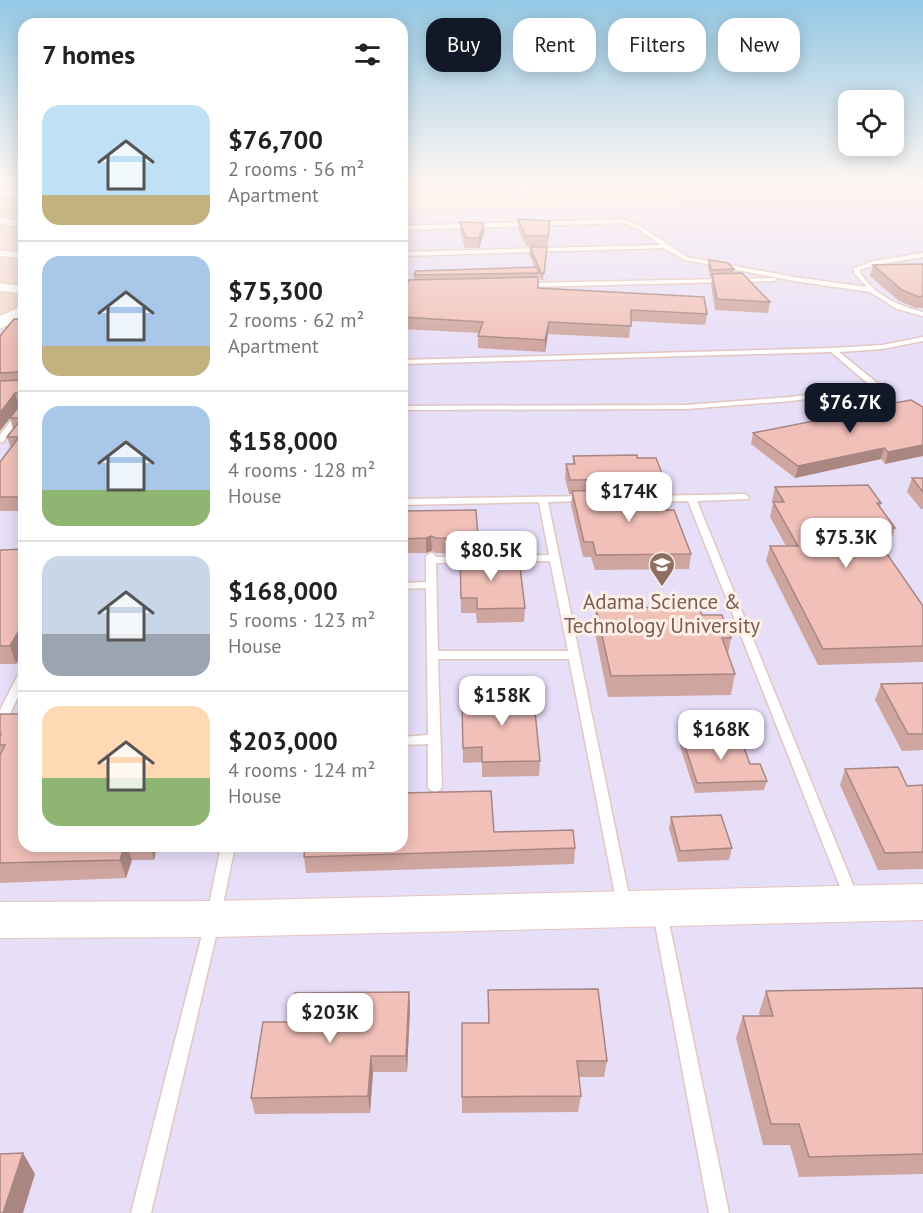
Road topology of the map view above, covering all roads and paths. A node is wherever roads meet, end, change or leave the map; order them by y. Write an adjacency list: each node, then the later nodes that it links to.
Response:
1 (653, 239): 2 (lane)
2 (665, 246): 4 (lane); 7 (lane)
3 (0, 253): 5 (street)
4 (408, 254)
5 (18, 255)
6 (923, 255): 11 (lane)
7 (794, 279): 8 (lane); 11 (lane)
8 (514, 285)
9 (0, 286): 10 (street)
10 (18, 289)
11 (872, 290): 13 (lane)
12 (18, 313): 14 (street)
13 (923, 314)
14 (0, 323)
15 (923, 339): 16 (lane)
16 (833, 350): 17 (lane); 18 (lane)
17 (408, 362)
18 (408, 408)
19 (18, 417): 20 (lane)
20 (0, 440)
21 (745, 497): 22 (lane)
22 (691, 498): 24 (lane); 39 (lane)
23 (600, 499): 25 (lane)
24 (634, 499)
25 (543, 500): 26 (lane); 27 (lane)
26 (408, 502)
27 (555, 558): 28 (lane); 31 (lane)
28 (431, 585): 29 (lane); 30 (lane)
29 (408, 586)
30 (432, 655): 31 (lane); 34 (lane)
31 (574, 655): 40 (lane)
32 (18, 687): 33 (lane)
33 (0, 722)
34 (434, 739): 35 (lane); 36 (lane)
35 (408, 741)
36 (435, 787)
37 (227, 852): 41 (lane)
38 (923, 902): 39 (street)
39 (853, 903): 40 (street)
40 (642, 908): 41 (street); 44 (lane)
41 (213, 919): 42 (street); 43 (lane)
42 (0, 920)
43 (141, 1213)
44 (719, 1213)

